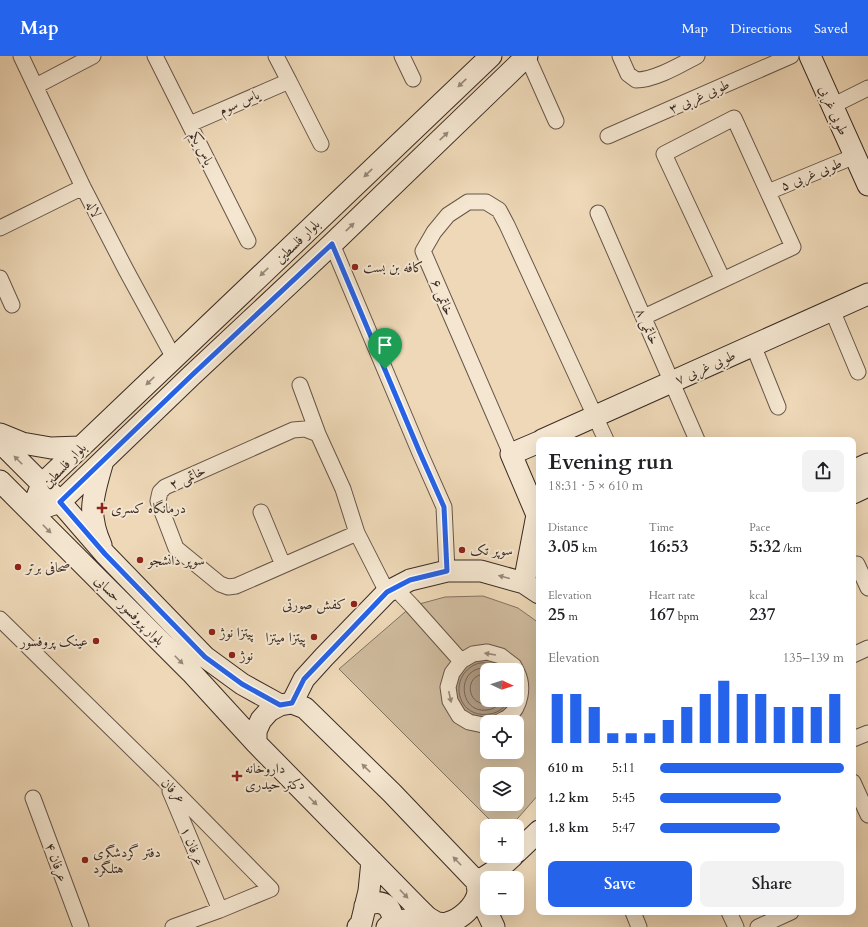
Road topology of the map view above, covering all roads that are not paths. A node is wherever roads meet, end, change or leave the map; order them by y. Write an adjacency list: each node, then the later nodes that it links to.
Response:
1 (21, 56): 14 (street, لاله)
2 (93, 56): 14 (street)
3 (154, 56): 18 (street, یاس یکم)
4 (276, 56): 13 (street)
5 (402, 56): 12 (street)
6 (491, 56): 36 (main road, بلوار فلسطین, one-way to 36)
7 (527, 56): 17 (street); 28 (main road, بلوار فلسطین, one-way to 7)
8 (620, 56): 9 (street)
9 (697, 56)
10 (792, 56): 19 (street, طوبی غربی ۳)
11 (810, 56): 16 (main road, طوبی غربی)
12 (414, 79)
13 (289, 81): 18 (street, یاس سوم); 20 (street)
14 (36, 86): 23 (street, لاله)
15 (868, 88): 16 (street)
16 (832, 106): 21 (main road, طوبی غربی)
17 (556, 121)
18 (190, 124): 27 (street, یاس یکم)
19 (608, 136)
20 (321, 144)
21 (855, 156): 22 (main road, طوبی غربی); 24 (street, طوبی غربی ۵)
22 (868, 185)
23 (83, 187): 26 (street); 36 (street, لاله)
24 (768, 192): 30 (street); 30 (street)
25 (598, 213): 34 (street, خاتمی ۸)
26 (0, 228)
27 (248, 241)
28 (332, 244): 51 (main road, بلوار فلسطین); 67 (street)
29 (0, 278): 32 (street)
30 (723, 280): 34 (street)
31 (868, 294): 33 (main road, طوبی غربی ۷)
32 (12, 305)
33 (832, 310): 35 (main road, طوبی غربی ۷); 37 (street)
34 (644, 317): 38 (street, خاتمی ۸)
35 (753, 345): 38 (main road, طوبی غربی ۷); 40 (street)
36 (174, 358): 49 (main road, بلوار فلسطین, one-way to 49)
37 (858, 372)
38 (672, 382): 41 (main road, طوبی غربی ۷); 46 (street, خاتمی ۸)
39 (300, 385): 43 (street)
40 (778, 407)
41 (595, 416): 44 (main road, طوبی غربی ۷); 45 (street); 50 (street, خاتمی ۶)
42 (0, 434): 49 (main road)
43 (318, 434): 63 (street); 66 (street, خاتمی ۲)
44 (549, 437)
45 (605, 437)
46 (696, 437)
47 (0, 442): 55 (main road, بلوار پروفسور حسابی, one-way to 47)
48 (536, 443): 50 (main road)
49 (80, 448): 55 (main road, بلوار فلسطین)
50 (511, 454): 61 (main road, خاتمی ۶)
51 (103, 460): 58 (main road, بلوار فلسطین); 64 (main road)
52 (868, 464): 53 (main road)
53 (856, 470)
54 (0, 481): 59 (main road, بلوار پروفسور حسابی)
55 (42, 484): 58 (main road, بلوار پروفسور حسابی); 59 (main road, بلوار فلسطین)
56 (868, 486): 57 (main road)
57 (856, 492)
58 (60, 502): 59 (main road, بلوار فلسطین); 64 (main road, بلوار پروفسور حسابی)
59 (31, 512): 82 (main road, بلوار پروفسور حسابی, one-way to 82)
60 (262, 512): 66 (street)
61 (536, 512)
62 (536, 529): 68 (main road, خاتمی ۶)
63 (357, 533): 66 (street, خاتمی ۲); 70 (street)
64 (105, 554): 76 (main road, بلوار پروفسور حسابی)
65 (857, 564): 69 (street)
66 (283, 565)
67 (447, 571): 68 (main road, one-way to 67); 70 (main road)
68 (532, 588)
69 (868, 588)
70 (391, 590): 74 (street); 76 (main road)
71 (0, 619): 83 (street, عرفان)
72 (868, 648): 73 (street)
73 (856, 654)
74 (460, 661): 75 (street, one-way to 74); 79 (street, one-way to 79)
75 (510, 663)
76 (286, 704): 82 (main road); 91 (main road, بلوار پروفسور حسابی, one-way to 76)
77 (516, 707): 78 (street)
78 (510, 715)
79 (480, 725)
80 (868, 733): 81 (street)
81 (856, 738)
82 (256, 743): 89 (main road, بلوار پروفسور حسابی, one-way to 89)
83 (166, 782): 93 (street, عرفان ۱); 93 (street, عرفان)
84 (856, 789): 86 (street)
85 (33, 798): 99 (street, عرفان ۴)
86 (868, 815)
87 (536, 834): 88 (main road)
88 (524, 845)
89 (372, 861): 92 (main road); 97 (main road, بلوار پروفسور حسابی, one-way to 97)
90 (505, 863): 91 (main road)
91 (477, 888): 97 (main road); 102 (main road, بلوار پروفسور حسابی)
92 (366, 906): 98 (main road); 101 (main road)
93 (220, 910): 100 (street, عرفان)
94 (634, 915): 103 (street)
95 (730, 915): 104 (street)
96 (784, 915): 105 (street)
97 (435, 922): 98 (main road)
98 (390, 925)
99 (81, 927)
100 (173, 927)
101 (358, 927)
102 (494, 927)
103 (639, 927)
104 (736, 927)
105 (758, 927)

